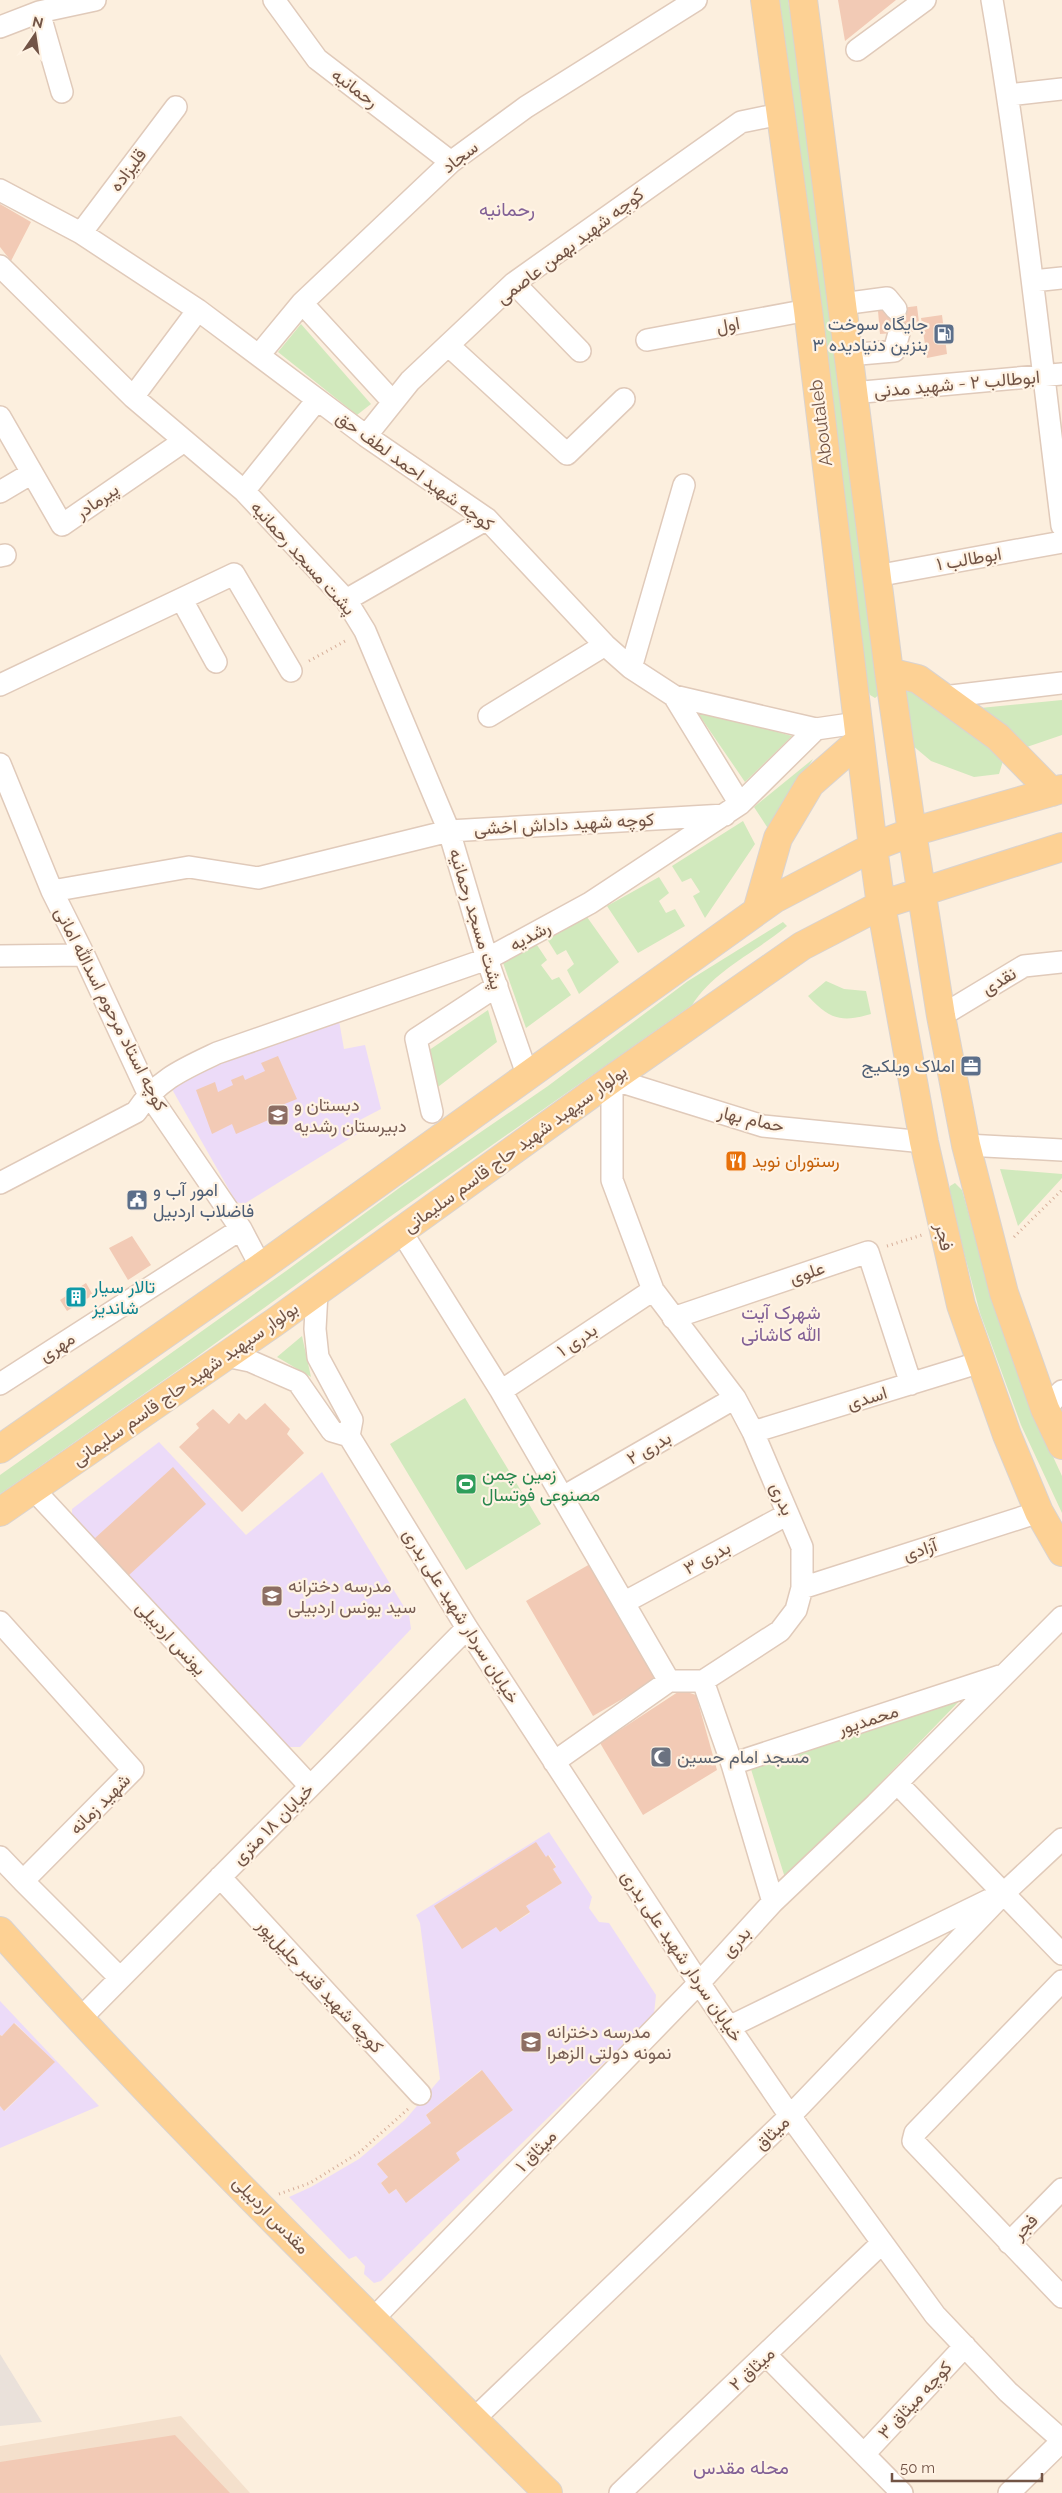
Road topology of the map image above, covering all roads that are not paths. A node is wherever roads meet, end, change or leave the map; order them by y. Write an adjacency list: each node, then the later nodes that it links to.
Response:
1 (95, 0): 8 (street)
2 (274, 0): 16 (street, رحمانیه)
3 (696, 0): 16 (street, سجاد)
4 (765, 0): 15 (main road, Aboutaleb)
5 (803, 0): 24 (main road, Aboutaleb)
6 (924, 0): 10 (street)
7 (992, 0): 13 (street)
8 (40, 12): 9 (street); 12 (street)
9 (0, 27)
10 (858, 50)
11 (1062, 89): 13 (street)
12 (62, 92)
13 (1008, 95): 21 (street)
14 (176, 107): 18 (street, قلیزاده)
15 (780, 114): 22 (street, کوچه شهید بهمن عاصمی); 27 (main road, Aboutaleb)
16 (451, 162): 23 (street, سجاد)
17 (0, 190): 18 (street, کوچه شهید احمد لطف حق)
18 (81, 233): 26 (street, کوچه شهید احمد لطف حق)
19 (0, 266): 36 (street, پشت مسجد رحمانیه)
20 (1062, 278): 21 (street)
21 (1034, 280): 34 (street)
22 (514, 283): 30 (street, کوچه شهید بهمن عاصمی); 31 (street)
23 (302, 303): 32 (street, سجاد); 39 (street)
24 (842, 304): 25 (street); 33 (main road, Aboutaleb)
25 (896, 309)
26 (198, 310): 32 (street, کوچه شهید احمد لطف حق); 36 (street)
27 (808, 310): 29 (street, اول); 64 (main road, Aboutaleb)
28 (899, 333): 33 (street)
29 (648, 340)
30 (448, 345): 37 (street); 39 (street, کوچه شهید بهمن عاصمی)
31 (580, 351)
32 (259, 355): 38 (street, کوچه شهید احمد لطف حق)
33 (848, 355): 35 (main road, Aboutaleb)
34 (1053, 375): 35 (street, ابوطالب ۲ - شهید مدنی); 48 (street)
35 (852, 393): 50 (main road, Aboutaleb)
36 (133, 398): 42 (street, پشت مسجد رحمانیه)
37 (624, 399)
38 (317, 400): 41 (street, کوچه شهید احمد لطف حق); 45 (street)
39 (394, 402): 41 (street, کوچه شهید بهمن عاصمی)
40 (0, 418): 43 (street, پیرمادر)
41 (366, 436): 47 (street, کوچه شهید احمد لطف حق)
42 (184, 441): 43 (street, پیرمادر); 45 (street, پشت مسجد رحمانیه)
43 (32, 472): 46 (street)
44 (684, 485): 55 (street)
45 (244, 491): 52 (street, پشت مسجد رحمانیه)
46 (0, 492)
47 (487, 519): 52 (street); 53 (street, کوچه شهید احمد لطف حق)
48 (1062, 526)
49 (1062, 542): 50 (street, ابوطالب ۱)
50 (876, 576): 57 (main road, Aboutaleb)
51 (182, 600): 54 (street); 56 (street); 59 (street)
52 (346, 600): 69 (street, پشت مسجد رحمانیه)
53 (605, 645): 55 (street, کوچه شهید احمد لطف حق); 62 (street)
54 (216, 662)
55 (631, 668): 60 (street, کوچه شهید احمد لطف حق)
56 (291, 671)
57 (889, 672): 61 (main road); 70 (main road, Aboutaleb)
58 (1062, 683): 61 (street)
59 (0, 685)
60 (674, 696): 63 (street, کوچه شهید احمد لطف حق); 68 (street)
61 (943, 697): 66 (main road)
62 (489, 716)
63 (816, 729): 64 (street, کوچه شهید احمد لطف حق); 68 (street, رشدیه)
64 (858, 732): 71 (main road, Aboutaleb); 76 (main road)
65 (0, 764): 67 (street, کوچه استاد مرحوم اسدالله امانی)
66 (1057, 791): 70 (main road)
67 (8, 800): 73 (street, کوچه استاد مرحوم اسدالله امانی)
68 (733, 809): 69 (street, کوچه شهید داداش اخشی); 79 (street, رشدیه)
69 (449, 831): 73 (street, کوچه شهید داداش اخشی); 79 (street, پشت مسجد رحمانیه)
70 (912, 832): 71 (main road); 74 (main road, Aboutaleb)
71 (873, 847): 75 (main road, Aboutaleb); 76 (main road)
72 (1062, 847): 74 (main road, بولوار سپهبد شهید حاج قاسم سلیمانی)
73 (52, 891): 77 (street, کوچه استاد مرحوم اسدالله امانی)
74 (922, 893): 75 (main road, بولوار سپهبد شهید حاج قاسم سلیمانی); 82 (main road)
75 (881, 906): 84 (main road, بولوار سپهبد شهید حاج قاسم سلیمانی); 87 (main road, فجر)
76 (757, 911): 83 (main road)
77 (81, 955): 78 (street); 85 (street, کوچه استاد مرحوم اسدالله امانی)
78 (0, 956)
79 (487, 959): 81 (street, پشت مسجد رحمانیه); 85 (street, رشدیه)
80 (1062, 962): 82 (street, نقدی)
81 (497, 986): 83 (street, پشت مسجد رحمانیه); 86 (street)
82 (941, 1016): 88 (main road)
83 (528, 1077): 93 (main road)
84 (612, 1079): 87 (street, حمام بهار); 92 (main road, بولوار سپهبد شهید حاج قاسم سلیمانی); 94 (street, بدری)
85 (148, 1093): 90 (street, رشدیه); 91 (street, کوچه استاد مرحوم اسدالله امانی)
86 (432, 1112)
87 (924, 1142): 88 (main road); 98 (main road, فجر)
88 (966, 1145): 89 (street); 103 (main road)
89 (1062, 1150)
90 (0, 1183)
91 (241, 1229): 93 (street, کوچه استاد مرحوم اسدالله امانی); 99 (street, مهری)
92 (401, 1231): 95 (main road, بولوار سپهبد شهید حاج قاسم سلیمانی); 101 (street)
93 (261, 1267): 107 (main road)
94 (653, 1290): 96 (street, بدری); 101 (street, بدری ۱)
95 (317, 1292): 97 (main road, بولوار سپهبد شهید حاج قاسم سلیمانی); 105 (street, خیابان سردار شهید علی بدری)
96 (673, 1318): 100 (street, علوی); 102 (street, بدری)
97 (226, 1356): 105 (street); 108 (main road, بولوار سپهبد شهید حاج قاسم سلیمانی)
98 (981, 1362): 100 (street, اسدی); 111 (main road, فجر)
99 (0, 1384)
100 (912, 1384): 104 (street, اسدی)
101 (501, 1391): 109 (street)
102 (735, 1398): 104 (street, بدری); 109 (street, بدری ۲)
103 (1054, 1400): 106 (main road)
104 (753, 1432): 112 (street, بدری)
105 (349, 1436): 118 (street, خیابان سردار شهید علی بدری)
106 (1062, 1445)
107 (0, 1449)
108 (33, 1489): 110 (main road, بولوار سپهبد شهید حاج قاسم سلیمانی); 125 (street, یونس اردبیلی)
109 (563, 1497): 115 (street)
110 (0, 1512)
111 (1039, 1512): 113 (main road, فجر); 114 (street, آزادی)
112 (788, 1514): 114 (street, بدری); 115 (street, بدری ۳)
113 (1062, 1552)
114 (802, 1588): 121 (street, بدری)
115 (625, 1602): 120 (street)
116 (1062, 1616): 119 (street, بدری)
117 (0, 1622): 129 (street, شهید زمانه)
118 (467, 1628): 122 (street, خیابان سردار شهید علی بدری); 125 (street, خیابان ۱۸ متری)
119 (1004, 1675): 123 (street, محمدپور); 124 (street, بدری)
120 (669, 1681): 121 (street); 122 (street)
121 (703, 1681): 123 (street)
122 (554, 1762): 136 (street, خیابان سردار شهید علی بدری)
123 (732, 1764): 131 (street)
124 (897, 1783): 130 (street); 131 (street, بدری)
125 (310, 1786): 128 (street, خیابان ۱۸ متری)
126 (1062, 1839): 130 (street, میثاق)
127 (0, 1857): 129 (street)
128 (220, 1877): 134 (street, خیابان ۱۸ متری); 139 (street, کوچه شهید قنبر جلیل‌پور)
129 (23, 1882): 134 (street)
130 (1003, 1894): 133 (street); 138 (street); 140 (street, میثاق)
131 (773, 1902): 136 (street, بدری)
132 (0, 1931): 137 (main road, مقدس اردبیلی)
133 (1062, 1954)
134 (120, 1978): 137 (street, خیابان ۱۸ متری)
135 (1062, 1981): 143 (street)
136 (699, 1983): 138 (street, خیابان سردار شهید علی بدری); 145 (street, میثاق ۱)
137 (79, 2020): 145 (main road, مقدس اردبیلی)
138 (729, 2027): 140 (street, خیابان سردار شهید علی بدری)
139 (420, 2094)
140 (790, 2116): 142 (street, خیابان سردار شهید علی بدری); 148 (street, میثاق)
141 (1062, 2189): 143 (street, فجر)
142 (882, 2243): 146 (street, خیابان سردار شهید علی بدری); 147 (street, میثاق ۲)
143 (1009, 2243): 144 (street)
144 (1062, 2297)
145 (373, 2320): 148 (main road, مقدس اردبیلی)
146 (965, 2346): 149 (street, خیابان سردار شهید علی بدری); 150 (street, کوچه میثاق ۳)
147 (766, 2355): 150 (street); 153 (street, میثاق ۲)
148 (474, 2420): 152 (main road, مقدس اردبیلی)
149 (1062, 2441): 154 (street)
150 (864, 2454): 151 (street)
151 (891, 2489)
152 (548, 2493)
153 (620, 2493)
154 (1009, 2493)

